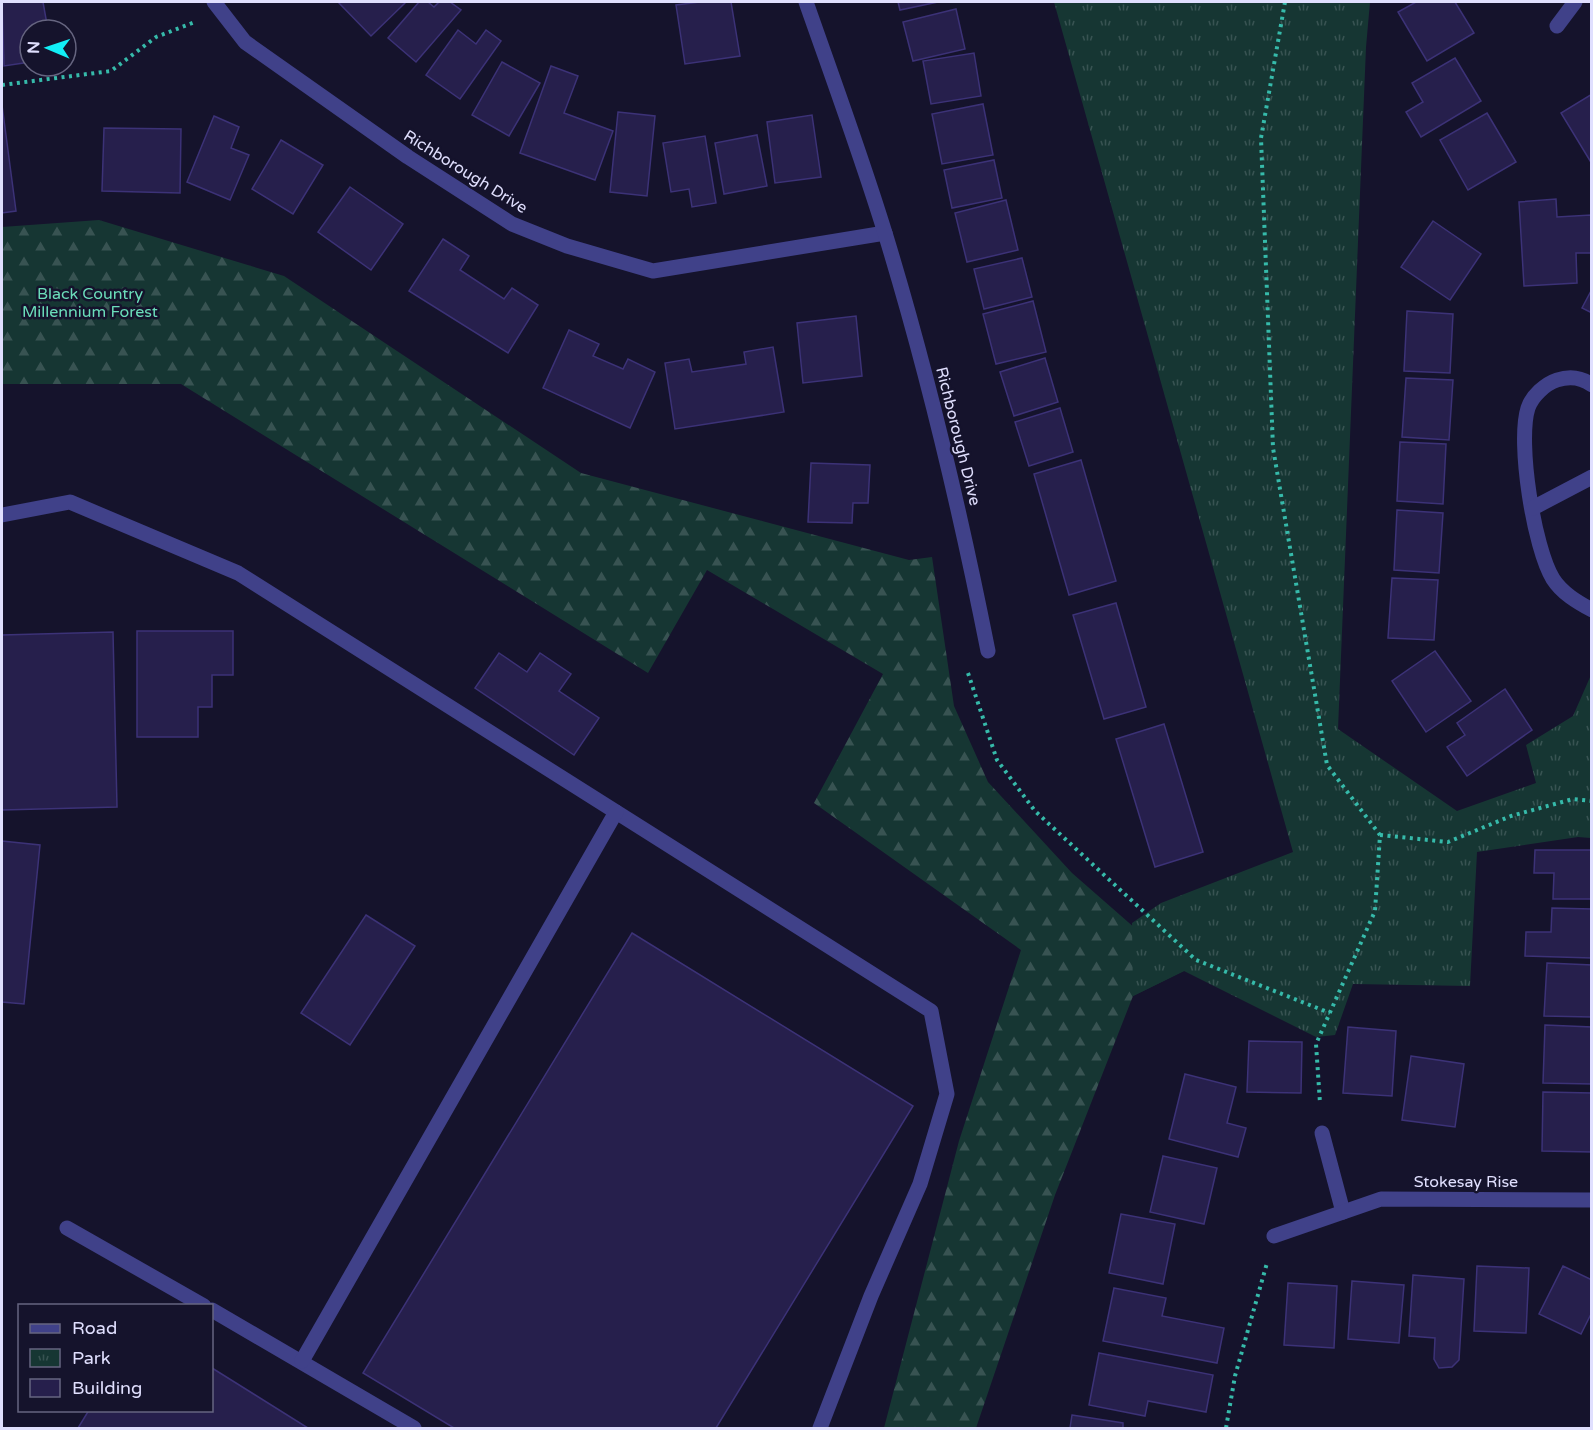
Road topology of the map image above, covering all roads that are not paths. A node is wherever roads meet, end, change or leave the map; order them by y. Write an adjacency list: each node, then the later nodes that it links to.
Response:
1 (806, 2): 5 (street, Richborough Drive)
2 (1575, 2): 4 (street)
3 (218, 7): 5 (street, Richborough Drive)
4 (1557, 26)
5 (885, 233): 11 (street, Richborough Drive)
6 (1592, 385): 8 (street)
7 (1592, 477): 8 (street)
8 (1533, 508): 10 (street)
9 (2, 515): 12 (street)
10 (1592, 610)
11 (988, 651)
12 (616, 812): 20 (street); 22 (street)
13 (1322, 1133): 15 (street)
14 (1592, 1200): 15 (street, Stokesay Rise)
15 (1343, 1212): 17 (street, Stokesay Rise)
16 (67, 1228): 18 (street)
17 (1274, 1236)
18 (202, 1304)
19 (213, 1311): 20 (street)
20 (302, 1361): 21 (street)
21 (414, 1428)
22 (820, 1428)

